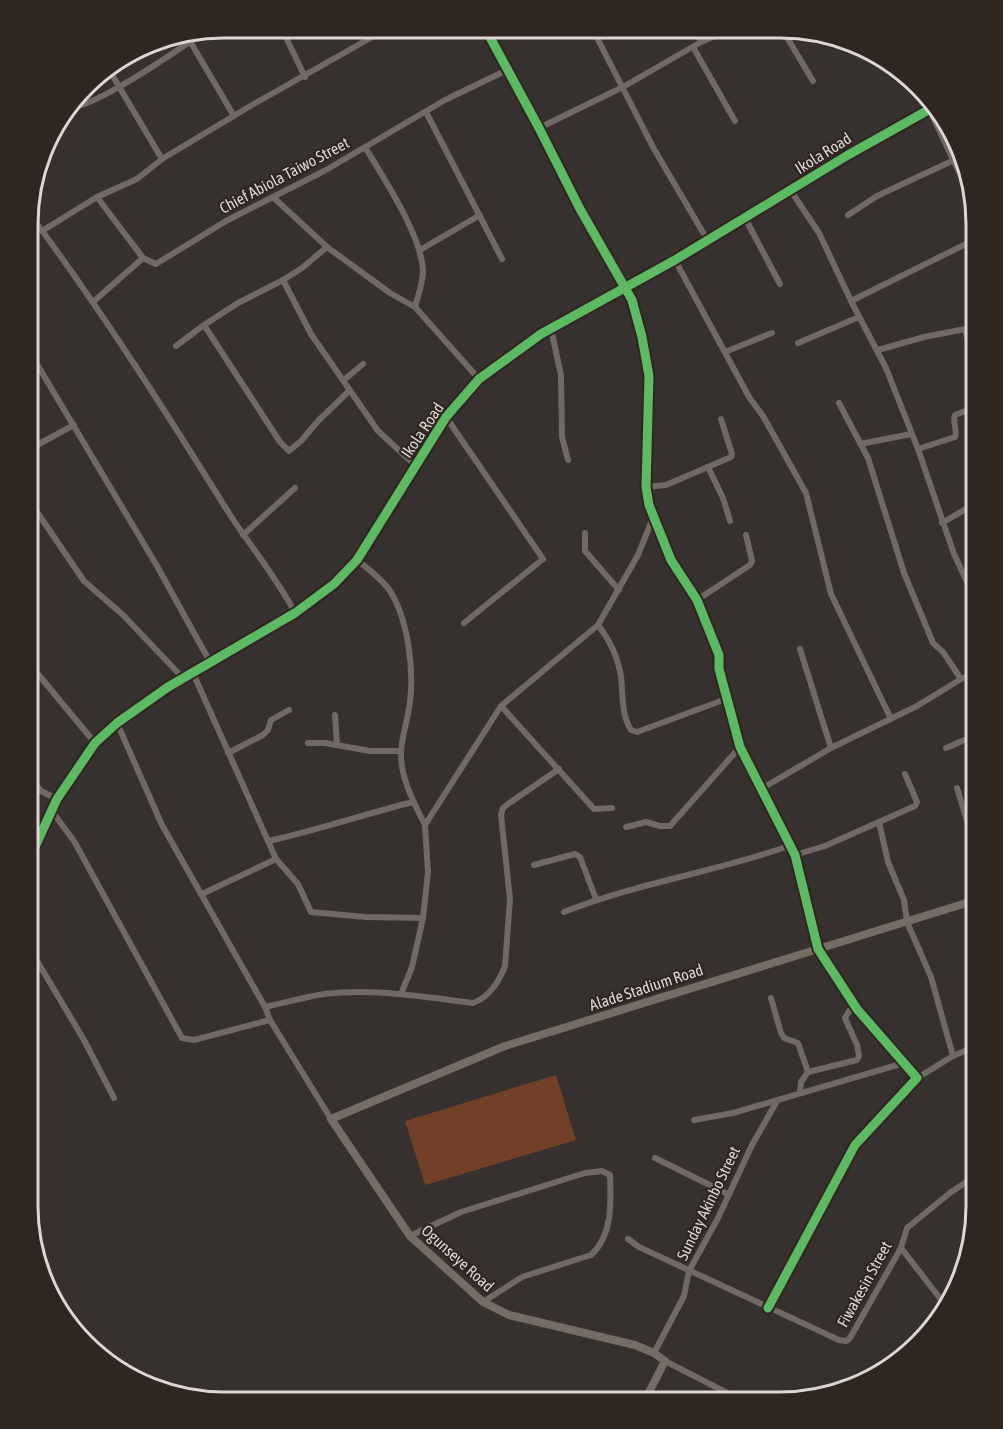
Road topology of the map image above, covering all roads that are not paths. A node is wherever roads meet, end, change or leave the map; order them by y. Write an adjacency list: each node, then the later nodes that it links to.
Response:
1 (286, 38): 14 (street)
2 (367, 38): 14 (street)
3 (490, 38): 12 (street)
4 (597, 38): 17 (street)
5 (699, 38): 9 (street)
6 (710, 38): 9 (street)
7 (788, 38): 15 (street)
8 (195, 40): 10 (street)
9 (701, 42): 11 (street)
10 (191, 43): 16 (street); 21 (street)
11 (693, 47): 17 (street); 22 (street)
12 (507, 70): 20 (street, Chief Abiola Taiwo Street); 23 (street)
13 (112, 75): 16 (street)
14 (305, 77): 21 (street)
15 (813, 81)
16 (119, 86): 18 (street); 26 (street)
17 (623, 87): 23 (street); 37 (street)
18 (81, 105)
19 (927, 111): 29 (street, Ikola Road)
20 (426, 112): 25 (street, Chief Abiola Taiwo Street); 32 (street)
21 (234, 116): 26 (street)
22 (735, 122)
23 (539, 128): 46 (street)
24 (939, 129): 27 (street)
25 (365, 147): 31 (street, Chief Abiola Taiwo Street); 40 (street)
26 (162, 159): 30 (street)
27 (952, 161): 28 (street); 33 (street)
28 (959, 173)
29 (791, 190): 34 (street, Ikola Road); 47 (street)
30 (97, 197): 36 (street); 41 (street)
31 (273, 197): 39 (street); 41 (street, Chief Abiola Taiwo Street)
32 (480, 215): 40 (street); 42 (street)
33 (848, 215)
34 (745, 219): 37 (street, Ikola Road); 45 (street)
35 (38, 225): 36 (street)
36 (42, 231): 48 (street)
37 (708, 242): 43 (street, Ikola Road)
38 (966, 244): 47 (street)
39 (327, 247): 44 (street); 49 (street)
40 (420, 250): 49 (street)
41 (143, 258): 48 (street)
42 (502, 259)
43 (675, 260): 46 (street, Ikola Road); 58 (street)
44 (283, 280): 51 (street); 62 (street)
45 (780, 284)
46 (625, 288): 52 (street, Ikola Road); 76 (street)
47 (851, 301): 50 (street)
48 (93, 302): 84 (street)
49 (415, 307): 61 (street)
50 (859, 317): 55 (street); 57 (street)
51 (204, 325): 56 (street); 63 (street)
52 (551, 329): 61 (street, Ikola Road); 73 (street)
53 (965, 330): 57 (street)
54 (772, 333): 58 (street)
55 (798, 343)
56 (176, 346)
57 (878, 350): 69 (street)
58 (725, 352): 104 (street)
59 (363, 364): 62 (street)
60 (38, 366): 68 (street)
61 (479, 379): 66 (street, Ikola Road)
62 (344, 380): 63 (street)
63 (350, 390): 74 (street)
64 (839, 403): 70 (street)
65 (966, 411): 72 (street)
66 (446, 417): 74 (street, Ikola Road); 91 (street)
67 (721, 419): 75 (street)
68 (74, 425): 71 (street); 94 (street)
69 (912, 434): 70 (street); 72 (street)
70 (860, 444): 99 (street)
71 (38, 445)
72 (918, 449): 82 (street)
73 (568, 460)
74 (415, 465): 86 (street, Ikola Road)
75 (708, 467): 76 (street); 81 (street)
76 (646, 487): 80 (street)
77 (295, 488): 84 (street)
78 (966, 509): 82 (street)
79 (38, 513): 98 (street)
80 (653, 517): 88 (street); 89 (street)
81 (730, 521)
82 (942, 523): 87 (street)
83 (585, 533): 88 (street)
84 (243, 535): 90 (street)
85 (746, 535): 89 (street)
86 (357, 560): 90 (street, Ikola Road); 113 (street)
87 (966, 579)
88 (619, 590): 92 (street)
89 (697, 600): 100 (street)
90 (295, 613): 94 (street, Ikola Road)
91 (464, 623)
92 (598, 625): 100 (street); 101 (street)
93 (800, 649): 111 (street)
94 (210, 662): 95 (street, Ikola Road)
95 (193, 673): 98 (street, Ikola Road); 114 (street)
96 (38, 674): 107 (street)
97 (966, 677): 99 (street)
98 (183, 678): 105 (street, Ikola Road)
99 (961, 679): 104 (street)
100 (726, 699): 110 (street)
101 (501, 706): 115 (street); 126 (street)
102 (289, 710): 114 (street)
103 (334, 715): 109 (street)
104 (891, 719): 111 (street)
105 (117, 723): 107 (street, Ikola Road); 134 (street)
106 (965, 740): 112 (street)
107 (95, 743): 120 (street, Ikola Road)
108 (308, 743): 109 (street)
109 (337, 745): 113 (street)
110 (740, 747): 119 (street); 127 (street)
111 (831, 747): 119 (street)
112 (946, 748)
113 (401, 751): 121 (street)
114 (228, 753): 129 (street)
115 (559, 769): 122 (street); 142 (street)
116 (905, 774): 125 (street)
117 (38, 786): 120 (street)
118 (957, 788): 124 (street)
119 (761, 789): 130 (street)
120 (57, 799): 123 (street, Ikola Road)
121 (413, 802): 126 (street); 129 (street)
122 (612, 808)
123 (51, 810): 128 (street, Ikola Road); 146 (street)
124 (965, 816)
125 (879, 822): 131 (street); 139 (street)
126 (425, 825): 138 (street)
127 (626, 827)
128 (38, 839)
129 (269, 841): 132 (street)
130 (789, 846): 131 (street); 135 (street)
131 (795, 855): 140 (street)
132 (276, 859): 134 (street); 138 (street)
133 (534, 865): 135 (street)
134 (202, 894): 144 (street)
135 (596, 899): 137 (street)
136 (965, 903): 139 (street, Alade Stadium Road)
137 (564, 912)
138 (423, 918): 142 (street)
139 (907, 922): 140 (street, Alade Stadium Road); 148 (street)
140 (818, 948): 145 (street); 155 (street, Alade Stadium Road)
141 (38, 963): 153 (street)
142 (401, 994): 144 (street)
143 (771, 998): 150 (street)
144 (265, 1007): 146 (street)
145 (857, 1009): 149 (street); 150 (street)
146 (270, 1020): 155 (street)
147 (965, 1051): 148 (street)
148 (953, 1056): 151 (street)
149 (904, 1064): 151 (street); 152 (street)
150 (808, 1072): 152 (street)
151 (917, 1078): 166 (street)
152 (800, 1093): 154 (street)
153 (114, 1098)
154 (777, 1101): 156 (street); 159 (street, Sunday Akinbo Street)
155 (331, 1119): 160 (street, Ogunseye Road)
156 (694, 1120)
157 (655, 1158): 159 (street)
158 (965, 1183): 162 (street, Fiwakesin Street)
159 (728, 1194): 163 (street, Sunday Akinbo Street)
160 (410, 1236): 165 (street, Ogunseye Road); 165 (street)
161 (628, 1239): 163 (street, Fiwakesin Street)
162 (901, 1248): 164 (street); 166 (street, Fiwakesin Street)
163 (689, 1271): 166 (street, Fiwakesin Street); 167 (street, Sunday Akinbo Street)
164 (940, 1298)
165 (483, 1302): 167 (street, Ogunseye Road)
166 (768, 1308)
167 (654, 1353): 168 (street, Ogunseye Road)
168 (665, 1361): 169 (street); 170 (street)
169 (649, 1392)
170 (725, 1392)

